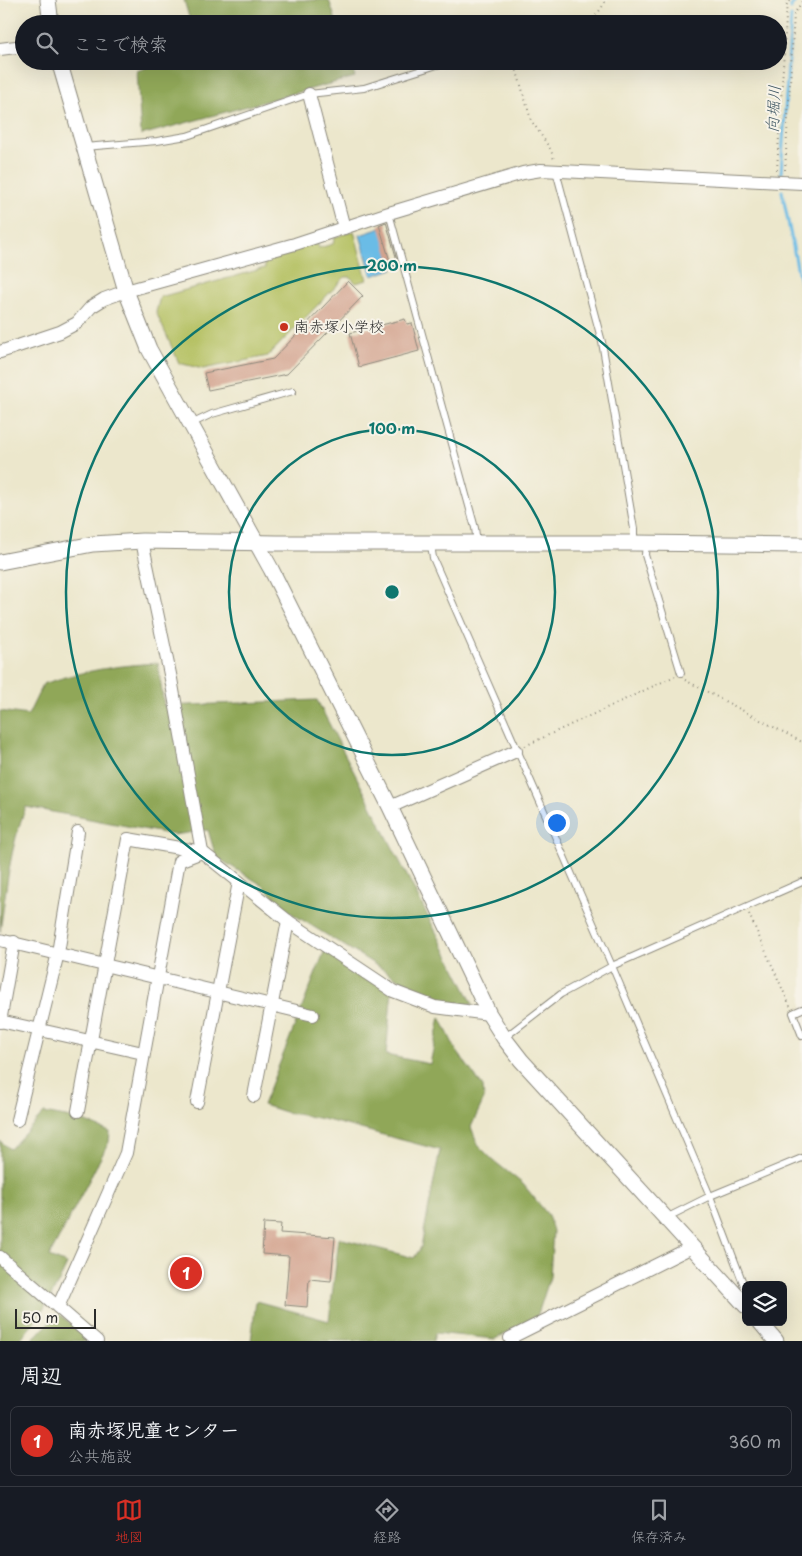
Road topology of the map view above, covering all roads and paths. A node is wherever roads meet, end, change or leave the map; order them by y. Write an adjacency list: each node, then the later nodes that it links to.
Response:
1 (48, 0): 9 (street)
2 (606, 0): 10 (path)
3 (787, 0): 6 (path)
4 (791, 0): 6 (path)
5 (802, 2): 8 (path)
6 (786, 5): 7 (path)
7 (786, 13): 8 (path)
8 (794, 14): 20 (path)
9 (50, 15)
10 (596, 15)
11 (15, 47): 12 (street)
12 (0, 49)
13 (62, 70): 18 (street)
14 (421, 70): 17 (lane)
15 (517, 70): 19 (path)
16 (784, 70): 20 (path)
17 (309, 94): 18 (lane); 23 (street)
18 (84, 147): 24 (street)
19 (556, 171): 20 (street); 22 (street); 32 (lane)
20 (781, 182): 21 (street)
21 (802, 183)
22 (389, 213): 23 (street); 31 (lane)
23 (344, 228): 24 (street)
24 (126, 291): 25 (street); 27 (street)
25 (0, 352)
26 (293, 391): 27 (lane)
27 (190, 424): 29 (street)
28 (142, 540): 29 (street); 34 (street); 40 (street)
29 (256, 542): 30 (street); 38 (street)
30 (431, 542): 31 (street); 37 (lane)
31 (477, 543): 32 (street)
32 (640, 543): 33 (street); 35 (lane)
33 (802, 545)
34 (0, 562)
35 (681, 673): 36 (path); 37 (path)
36 (802, 742)
37 (516, 751): 38 (street); 49 (lane)
38 (390, 807): 55 (street)
39 (78, 832): 47 (street)
40 (202, 852): 41 (street); 48 (street); 50 (street)
41 (239, 882): 44 (street); 51 (street)
42 (802, 882): 43 (lane)
43 (746, 908): 49 (lane); 54 (path)
44 (288, 921): 52 (street); 55 (street)
45 (0, 940): 46 (street)
46 (14, 942): 47 (street); 57 (street)
47 (58, 953): 48 (street); 58 (street)
48 (105, 964): 50 (street); 61 (street)
49 (612, 966): 60 (lane); 68 (lane)
50 (157, 977): 51 (street); 62 (street)
51 (218, 992): 52 (street); 64 (street)
52 (271, 1004): 56 (street); 63 (street)
53 (802, 1009): 54 (lane)
54 (793, 1013): 59 (lane)
55 (489, 1014): 60 (street)
56 (313, 1015)
57 (0, 1021): 58 (street)
58 (39, 1031): 61 (street); 66 (street)
59 (802, 1036)
60 (504, 1038): 69 (street)
61 (90, 1042): 62 (street); 65 (street)
62 (143, 1053): 74 (street)
63 (254, 1096)
64 (197, 1102)
65 (78, 1111)
66 (17, 1120)
67 (802, 1158): 68 (lane)
68 (710, 1196): 69 (lane); 72 (lane)
69 (666, 1218): 70 (street)
70 (692, 1247): 73 (street); 77 (street)
71 (0, 1257): 74 (street)
72 (742, 1281)
73 (742, 1302)
74 (58, 1307): 76 (street)
75 (763, 1326): 78 (street)
76 (97, 1341)
77 (512, 1341)
78 (776, 1341)

